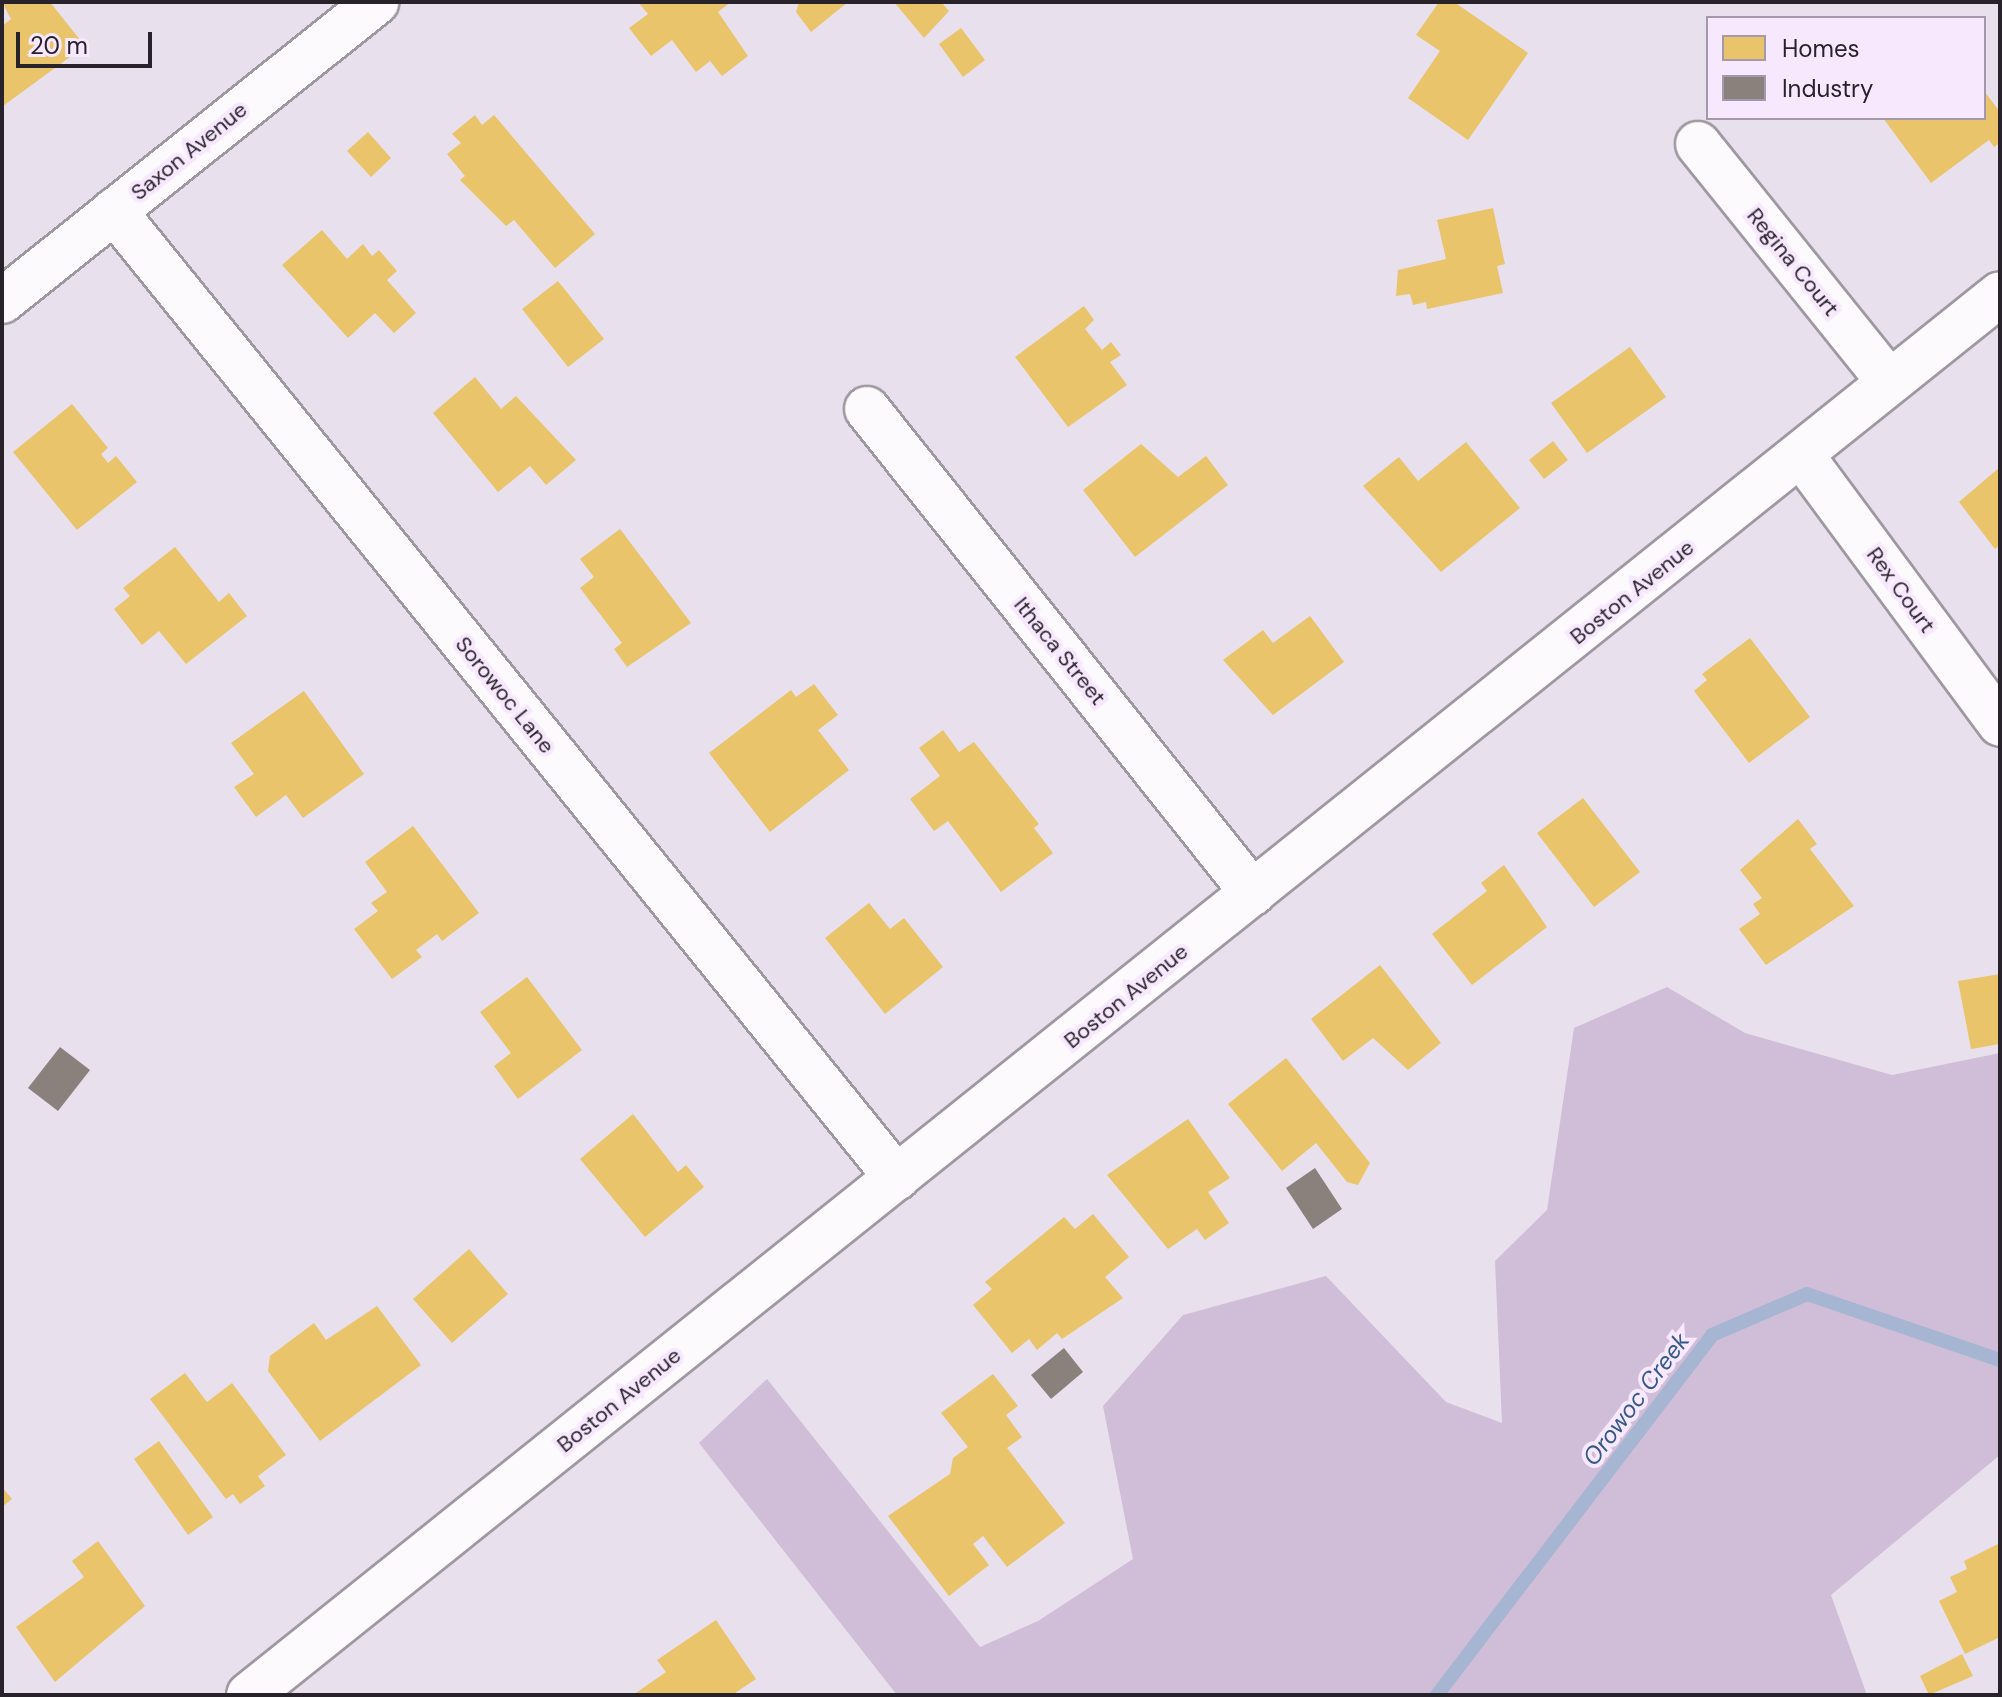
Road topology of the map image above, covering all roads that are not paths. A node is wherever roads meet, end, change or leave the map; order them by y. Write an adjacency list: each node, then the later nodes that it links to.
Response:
1 (376, 2): 3 (street, Saxon Avenue)
2 (1698, 144): 6 (street, Regina Court)
3 (114, 211): 5 (street, Saxon Avenue); 11 (street, Sorowoc Lane)
4 (2000, 294): 6 (street, Boston Avenue)
5 (2, 301)
6 (1888, 380): 8 (street, Boston Avenue)
7 (867, 409): 10 (street, Ithaca Street)
8 (1802, 456): 9 (street, Rex Court); 10 (street, Boston Avenue)
9 (2000, 724)
10 (1253, 893): 11 (street, Boston Avenue)
11 (897, 1178): 12 (street, Boston Avenue)
12 (249, 1695)

